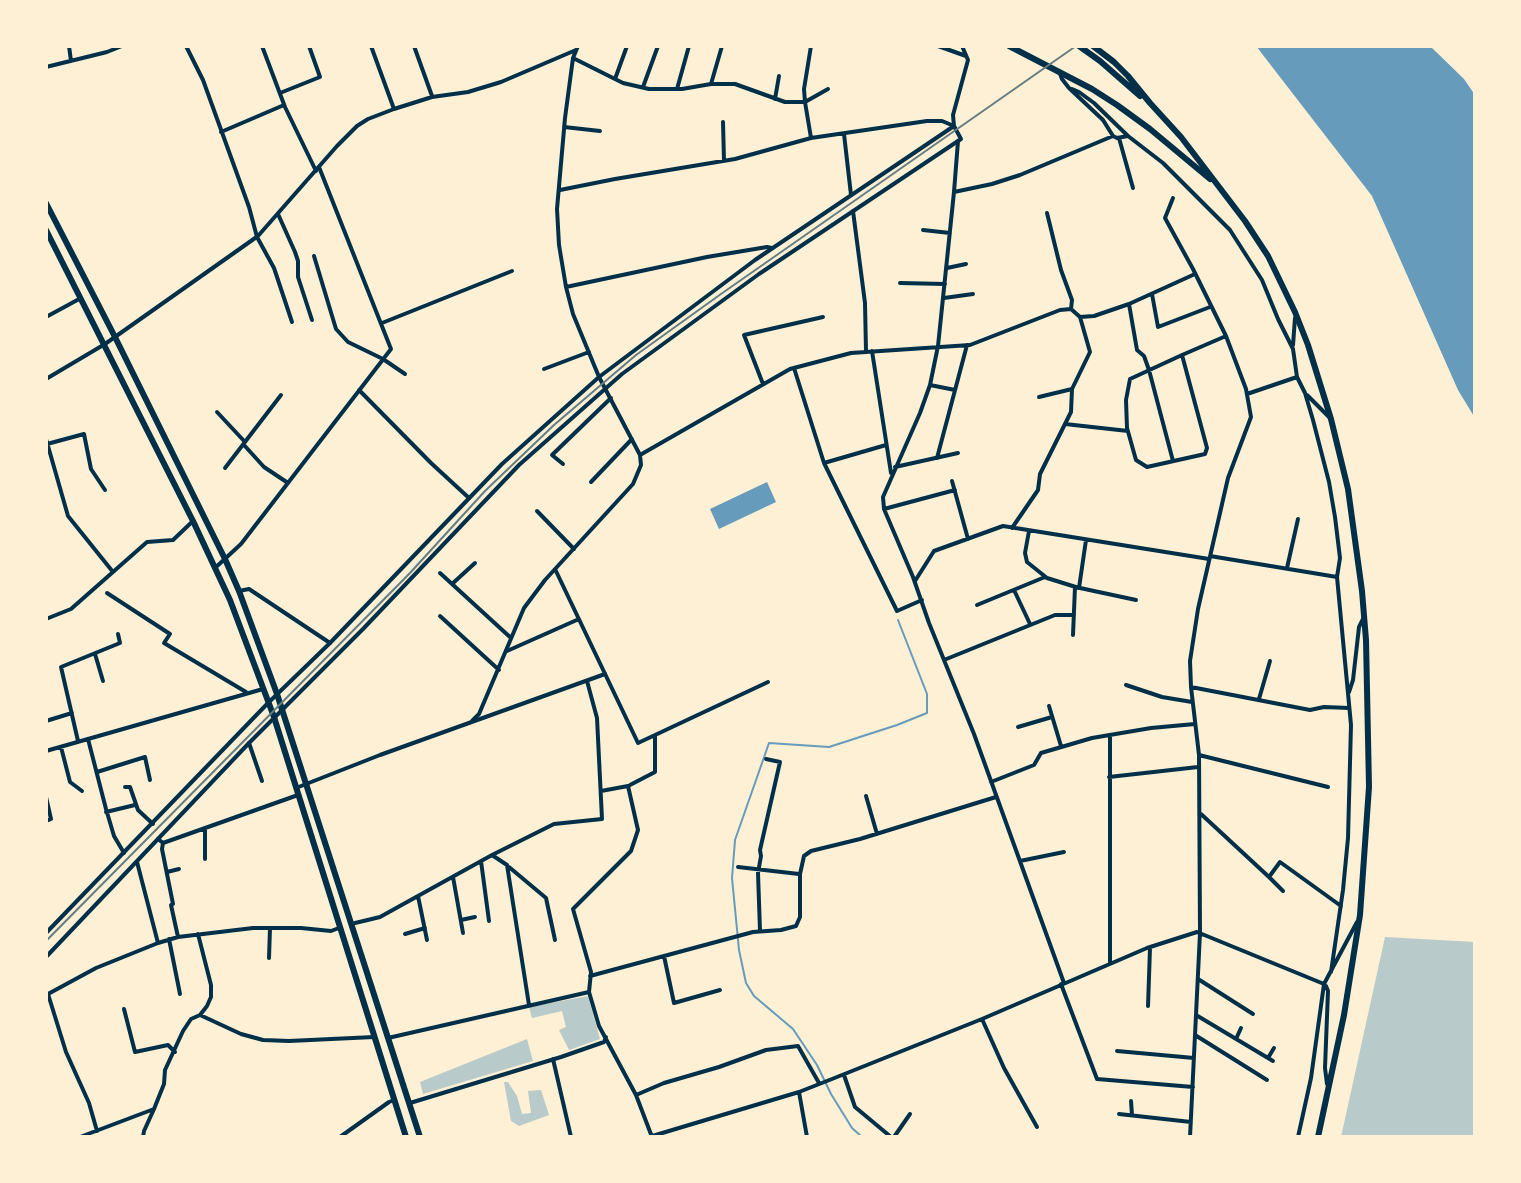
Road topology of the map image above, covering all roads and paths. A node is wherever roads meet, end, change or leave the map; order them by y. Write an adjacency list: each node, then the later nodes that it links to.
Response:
1 (69, 46): 21 (street)
2 (122, 46): 21 (street)
3 (186, 46): 42 (street)
4 (262, 46): 31 (street)
5 (309, 46): 31 (street)
6 (371, 46): 37 (street)
7 (414, 46): 32 (street)
8 (568, 46): 19 (street)
9 (627, 46): 25 (street)
10 (658, 46): 27 (street)
11 (689, 46): 29 (street)
12 (722, 46): 26 (street)
13 (811, 46): 34 (street)
14 (938, 46): 20 (street)
15 (962, 46): 20 (street)
16 (1009, 46): 23 (main road)
17 (1079, 46): 35 (main road)
18 (1093, 46): 35 (main road)
19 (575, 52): 25 (street); 32 (street); 40 (street)
20 (967, 57): 39 (street)
21 (71, 61): 22 (street)
22 (46, 67)
23 (1059, 71): 28 (street); 50 (main road)
24 (779, 76): 33 (street)
25 (615, 79): 27 (street)
26 (711, 84): 29 (street); 33 (street)
27 (643, 87): 29 (street)
28 (1069, 88): 44 (street); 45 (street)
29 (677, 89)
30 (828, 89): 34 (street)
31 (280, 93): 36 (street)
32 (432, 97): 37 (street)
33 (775, 99): 34 (street)
34 (805, 102): 46 (street)
35 (1150, 103): 50 (main road)
36 (284, 105): 42 (street); 49 (street)
37 (394, 109): 49 (street)
38 (723, 122): 48 (street)
39 (954, 126): 43 (street); 47 (street); 54 (street)
40 (564, 127): 41 (street); 52 (street)
41 (600, 131)
42 (221, 132): 63 (street)
43 (844, 134): 46 (street); 54 (street)
44 (1128, 136): 45 (street); 92 (street)
45 (1116, 137): 51 (street); 53 (street)
46 (811, 138): 48 (street)
47 (960, 140): 53 (street); 57 (street)
48 (724, 161): 52 (street)
49 (317, 169): 59 (street); 86 (street)
50 (1219, 186): 80 (main road)
51 (1133, 188)
52 (560, 190): 72 (street)
53 (954, 192): 62 (street)
54 (851, 195): 64 (street)
55 (1173, 198): 69 (street)
56 (46, 203): 88 (main road)
57 (853, 211): 93 (street); 106 (street)
58 (1047, 213): 79 (street)
59 (278, 214): 63 (street); 84 (street)
60 (46, 230): 75 (main road)
61 (923, 230): 62 (street)
62 (950, 233): 67 (street)
63 (257, 237): 85 (street); 88 (street)
64 (772, 248): 72 (street); 101 (street)
65 (314, 256): 96 (street)
66 (966, 264): 67 (street)
67 (947, 268): 71 (street)
68 (512, 271): 86 (street)
69 (1195, 274): 74 (street); 78 (street)
70 (900, 283): 71 (street)
71 (945, 284): 76 (street)
72 (566, 287): 94 (street)
73 (973, 294): 76 (street)
74 (1152, 294): 77 (street); 78 (street)
75 (81, 298): 81 (street); 89 (main road)
76 (944, 298): 91 (street)
77 (1129, 304): 83 (street); 99 (street)
78 (1211, 307): 87 (street)
79 (1071, 309): 83 (street); 90 (street)
80 (1295, 312): 92 (street); 116 (main road)
81 (46, 317)
82 (823, 317): 104 (street)
83 (1080, 317): 107 (street)
84 (312, 320)
85 (292, 322)
86 (382, 323): 96 (street)
87 (1226, 336): 95 (street); 111 (street)
88 (115, 337): 89 (street); 148 (main road)
89 (105, 344): 103 (street); 141 (main road)
90 (967, 345): 91 (street); 109 (street)
91 (938, 346): 93 (street); 105 (street)
92 (1293, 349): 102 (street)
93 (869, 351): 97 (street); 122 (street)
94 (589, 352): 98 (street); 101 (street)
95 (1182, 355): 99 (street); 126 (street)
96 (383, 359): 100 (street); 108 (street)
97 (794, 368): 104 (street); 127 (street)
98 (544, 369)
99 (1149, 370): 118 (street); 126 (street)
100 (405, 374)
101 (599, 377): 106 (street); 137 (street)
102 (1297, 377): 110 (street); 111 (street)
103 (46, 379)
104 (763, 385): 124 (street)
105 (930, 385): 109 (street); 129 (street)
106 (606, 388): 114 (street); 196 (street)
107 (1072, 389): 113 (street); 117 (street)
108 (359, 390): 134 (street); 137 (street)
109 (955, 390): 125 (street)
110 (1305, 393): 116 (street); 156 (street)
111 (1247, 394): 147 (street)
112 (281, 395): 121 (street)
113 (1039, 397)
114 (611, 398): 119 (street); 128 (street)
115 (217, 412): 121 (street)
116 (1331, 419): 170 (main road)
117 (1065, 424): 118 (street); 142 (street)
118 (1128, 431): 126 (street)
119 (632, 439): 124 (street); 133 (street)
120 (47, 442): 135 (street); 153 (street)
121 (244, 443): 130 (street); 134 (street)
122 (886, 445): 127 (street); 131 (street)
123 (958, 453): 125 (street)
124 (640, 455): 146 (street)
125 (937, 458): 129 (street)
126 (1173, 461)
127 (824, 463): 163 (street)
128 (563, 464)
129 (895, 467): 131 (street)
130 (225, 468)
131 (892, 475): 138 (street)
132 (952, 481): 136 (street)
133 (591, 482)
134 (288, 483): 148 (street)
135 (105, 490)
136 (955, 490): 138 (street); 144 (street)
137 (469, 498): 175 (street)
138 (884, 509): 157 (street)
139 (537, 511): 146 (street)
140 (1298, 519): 151 (street)
141 (193, 521): 150 (main road); 153 (street)
142 (1012, 528): 143 (street); 144 (street)
143 (1029, 531): 145 (street); 155 (street)
144 (968, 539): 157 (street)
145 (1086, 540): 147 (street); 159 (street)
146 (574, 549): 152 (street)
147 (1210, 558): 151 (street); 186 (street)
148 (225, 559): 150 (street); 161 (main road)
149 (475, 563): 158 (street)
150 (215, 568): 187 (main road)
151 (1287, 568): 156 (street)
152 (555, 569): 169 (street); 174 (street)
153 (113, 572): 168 (street)
154 (440, 573): 158 (street)
155 (1045, 577): 159 (street); 160 (street)
156 (1337, 577): 190 (street)
157 (915, 581): 163 (street)
158 (452, 584): 174 (street)
159 (1077, 588): 164 (street); 166 (street)
160 (1014, 590): 165 (street); 171 (street)
161 (239, 591): 175 (street); 189 (main road)
162 (107, 593): 188 (street)
163 (922, 600): 178 (street)
164 (1136, 600)
165 (977, 605)
166 (1074, 615): 171 (street); 173 (street)
167 (440, 616): 180 (street)
168 (46, 619)
169 (579, 619): 176 (street); 181 (street)
170 (1364, 619): 190 (street); 256 (main road)
171 (1030, 625): 178 (street)
172 (118, 634): 177 (street)
173 (1073, 635)
174 (511, 638): 176 (street)
175 (330, 643): 189 (street)
176 (507, 651): 180 (street)
177 (95, 654): 182 (street); 197 (street)
178 (944, 660): 219 (street)
179 (1270, 661): 191 (street)
180 (499, 670): 201 (street)
181 (605, 674): 183 (street); 204 (street)
182 (103, 681)
183 (587, 681): 201 (street); 226 (street)
184 (768, 682): 204 (street)
185 (1126, 685): 192 (street)
186 (1191, 687): 191 (street); 192 (street)
187 (263, 689): 188 (street); 193 (main road)
188 (248, 693): 206 (street)
189 (277, 694): 193 (street); 196 (main road)
190 (1348, 694): 195 (street)
191 (1259, 699): 195 (street)
192 (1192, 702): 202 (street)
193 (268, 703): 198 (main road); 234 (street)
194 (1049, 706): 199 (street)
195 (1349, 708): 255 (street)
196 (282, 709): 198 (street); 220 (main road)
197 (72, 713): 200 (street); 207 (street)
198 (274, 717): 208 (street); 225 (main road)
199 (1052, 717): 203 (street); 210 (street)
200 (46, 721)
201 (470, 722): 220 (street)
202 (1195, 724): 205 (street); 212 (street)
203 (1018, 727)
204 (655, 735): 221 (street)
205 (1110, 736): 210 (street); 216 (street)
206 (88, 739): 207 (street); 215 (street)
207 (78, 742): 209 (street)
208 (249, 743): 218 (street); 237 (street)
209 (61, 747): 211 (street); 224 (street)
210 (1061, 747): 219 (street)
211 (46, 751)
212 (1199, 755): 214 (street); 223 (street)
213 (766, 759): 248 (street)
214 (1198, 767): 216 (street); 232 (street)
215 (96, 772): 217 (street); 231 (street)
216 (1109, 777): 279 (street)
217 (150, 780)
218 (262, 781)
219 (991, 782): 229 (street)
220 (305, 784): 225 (street); 260 (main road)
221 (628, 786): 226 (street); 281 (street)
222 (125, 787): 230 (street)
223 (1328, 787)
224 (82, 791)
225 (297, 791): 235 (street); 262 (main road)
226 (601, 791): 240 (street)
227 (866, 796): 236 (street)
228 (46, 797): 233 (street)
229 (996, 797): 236 (street); 243 (street)
230 (136, 805): 231 (street); 234 (street)
231 (106, 812): 239 (street)
232 (1200, 813): 252 (street); 267 (street)
233 (46, 821)
234 (153, 824): 239 (street)
235 (205, 828): 237 (street); 241 (street)
236 (877, 834): 250 (street)
237 (160, 841): 244 (street); 249 (street)
238 (1064, 852): 243 (street)
239 (124, 853): 265 (street)
240 (492, 855): 242 (street); 245 (street)
241 (205, 859)
242 (481, 861): 251 (street); 259 (street)
243 (1020, 861): 283 (street)
244 (137, 862): 274 (street); 277 (street)
245 (507, 865): 273 (street); 289 (street)
246 (738, 867): 248 (street)
247 (179, 869): 249 (street)
248 (759, 870): 250 (street); 264 (street)
249 (167, 872): 270 (street)
250 (800, 874): 264 (street)
251 (453, 877): 254 (street); 258 (street)
252 (1269, 877): 253 (street); 255 (street)
253 (1283, 891)
254 (418, 896): 260 (street); 263 (street)
255 (1341, 906): 280 (street)
256 (1360, 915): 280 (street); 312 (main road)
257 (475, 917): 258 (street)
258 (461, 920): 266 (street)
259 (489, 921)
260 (351, 924): 300 (main road)
261 (270, 928): 262 (street); 268 (street); 278 (street)
262 (339, 928): 298 (main road)
263 (425, 928): 269 (street); 272 (street)
264 (760, 931): 276 (street)
265 (46, 933)
266 (463, 933)
267 (1200, 933): 275 (street); 282 (street); 284 (street)
268 (198, 934): 270 (street); 293 (street)
269 (405, 934)
270 (178, 937): 271 (street)
271 (169, 939): 274 (street); 288 (street)
272 (427, 940)
273 (555, 940)
274 (158, 943): 287 (street)
275 (1150, 947): 279 (street); 290 (street)
276 (664, 956): 281 (street); 285 (street)
277 (46, 957)
278 (269, 958)
279 (1110, 963): 283 (street)
280 (1331, 972): 284 (street)
281 (590, 976): 286 (street)
282 (1198, 979): 292 (street); 294 (street)
283 (1063, 983): 295 (street); 310 (street)
284 (1324, 984): 312 (street); 334 (street)
285 (720, 990)
286 (589, 992): 289 (street); 299 (street)
287 (47, 994): 323 (street)
288 (180, 994)
289 (529, 1005): 300 (street)
290 (1148, 1006)
291 (124, 1009): 304 (street)
292 (1253, 1014)
293 (200, 1015): 298 (street); 304 (street)
294 (1196, 1015): 297 (street); 301 (street)
295 (982, 1019): 307 (street); 322 (street)
296 (1241, 1028): 301 (street)
297 (1195, 1035): 305 (street); 308 (street)
298 (374, 1037): 314 (main road)
299 (606, 1037): 306 (street); 313 (street)
300 (388, 1038): 316 (main road)
301 (1236, 1039): 302 (street)
302 (1274, 1048)
303 (1117, 1051): 305 (street)
304 (175, 1052): 317 (street)
305 (1194, 1058): 310 (street)
306 (553, 1059): 316 (street); 329 (street)
307 (844, 1075): 309 (street); 332 (street)
308 (1267, 1080)
309 (819, 1083): 311 (street); 313 (street)
310 (1193, 1087): 321 (street)
311 (799, 1092): 330 (street); 331 (street)
312 (1328, 1092): 335 (main road)
313 (636, 1095): 330 (street)
314 (395, 1100): 326 (street); 327 (main road)
315 (1131, 1101): 320 (street)
316 (410, 1103): 328 (main road)
317 (154, 1109): 323 (street); 325 (street)
318 (910, 1114): 332 (street)
319 (1119, 1114): 320 (street)
320 (1132, 1115): 321 (street)
321 (1191, 1122): 333 (street)
322 (1037, 1127)
323 (97, 1131): 324 (street)
324 (80, 1137)
325 (143, 1137)
326 (340, 1137)
327 (406, 1137)
328 (420, 1137)
329 (571, 1137)
330 (651, 1137)
331 (807, 1137)
332 (892, 1137)
333 (1190, 1137)
334 (1298, 1137)
335 (1318, 1137)

